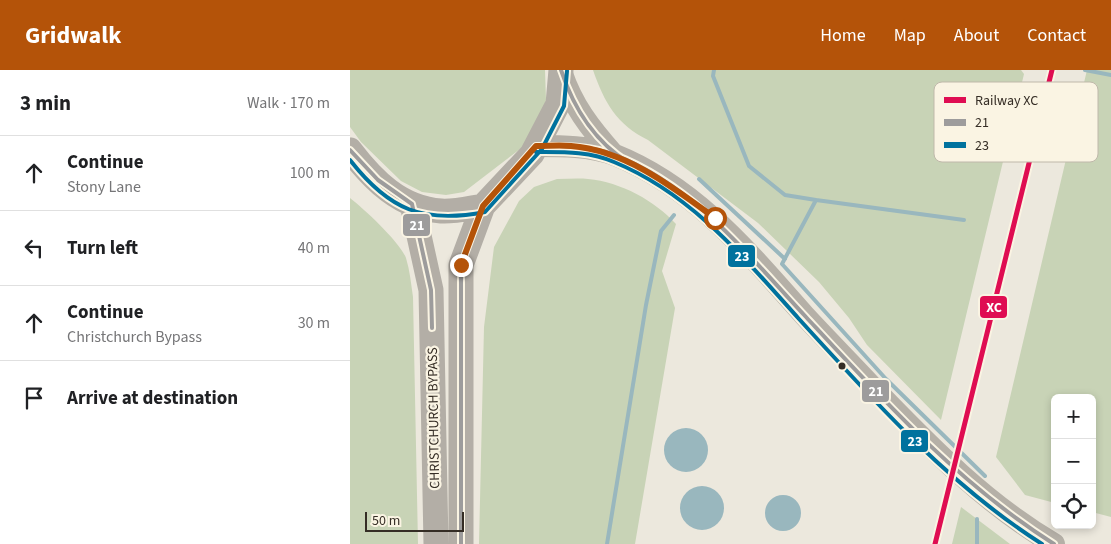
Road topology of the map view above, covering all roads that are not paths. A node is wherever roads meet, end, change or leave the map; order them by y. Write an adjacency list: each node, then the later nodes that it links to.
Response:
1 (561, 70): 2 (main road); 3 (main road)
2 (536, 146): 3 (main road); 6 (main road)
3 (614, 155): 9 (main road)
4 (354, 158): 5 (main road)
5 (412, 204): 6 (main road); 7 (main road, CHRISTCHURCH BYPASS)
6 (483, 206): 8 (main road, CHRISTCHURCH BYPASS)
7 (436, 544)
8 (461, 544)
9 (1054, 544)

